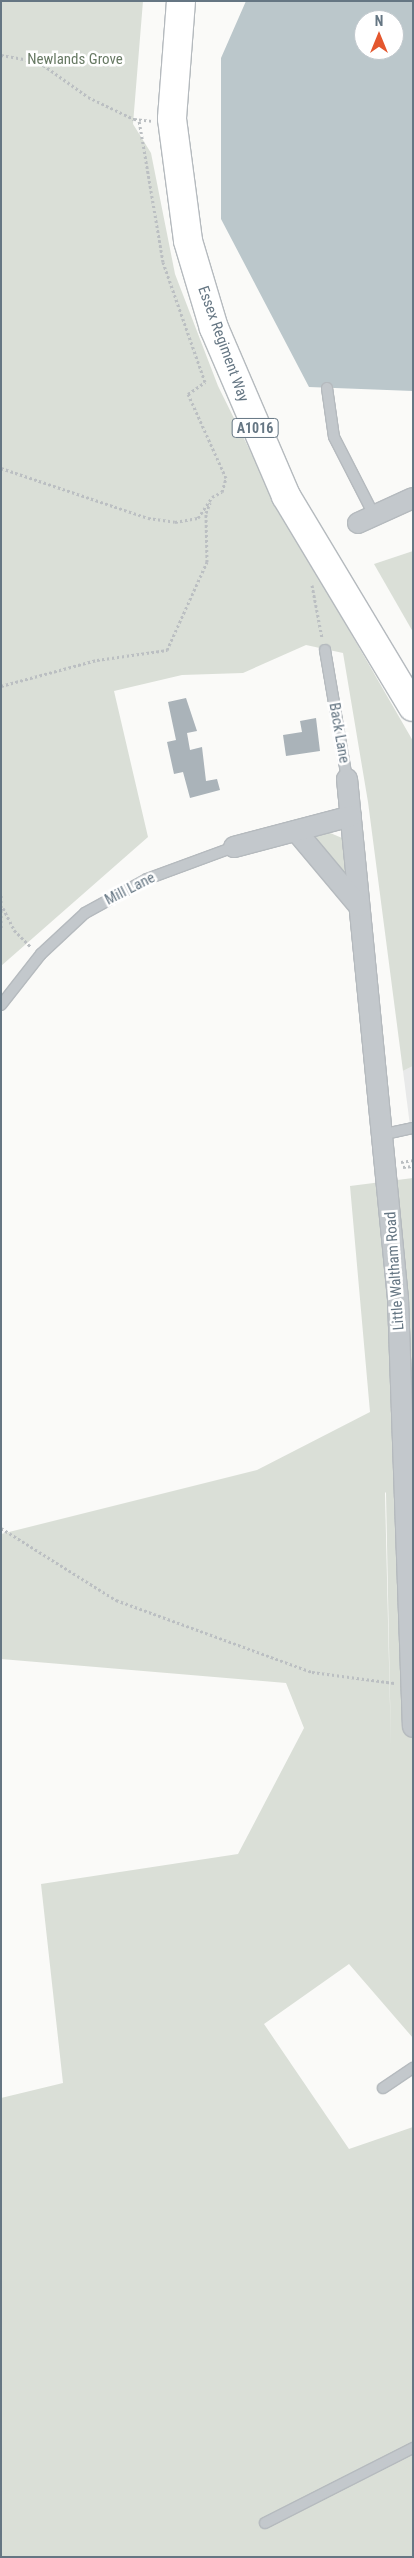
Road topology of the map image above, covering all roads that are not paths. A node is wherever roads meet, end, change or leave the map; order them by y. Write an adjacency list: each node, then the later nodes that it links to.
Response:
1 (162, 1): 3 (main road)
2 (181, 1): 3 (main road, Essex Regiment Way / A1016)
3 (172, 119): 8 (main road, Essex Regiment Way / A1016)
4 (327, 388): 6 (lane)
5 (413, 498): 6 (street)
6 (366, 519)
7 (325, 650): 9 (lane, Back Lane)
8 (413, 707)
9 (347, 779): 10 (street, Back Lane)
10 (351, 816): 11 (street, Mill Lane); 13 (street, Little Waltham Road)
11 (296, 831): 12 (street, Mill Lane); 13 (street)
12 (234, 847): 14 (lane, Mill Lane)
13 (358, 906): 16 (street, Little Waltham Road)
14 (1, 1005)
15 (413, 1128): 16 (lane)
16 (385, 1134): 17 (street, Little Waltham Road)
17 (413, 1727)
18 (413, 2068): 19 (lane)
19 (383, 2088)
20 (413, 2448): 21 (lane)
21 (265, 2523)

